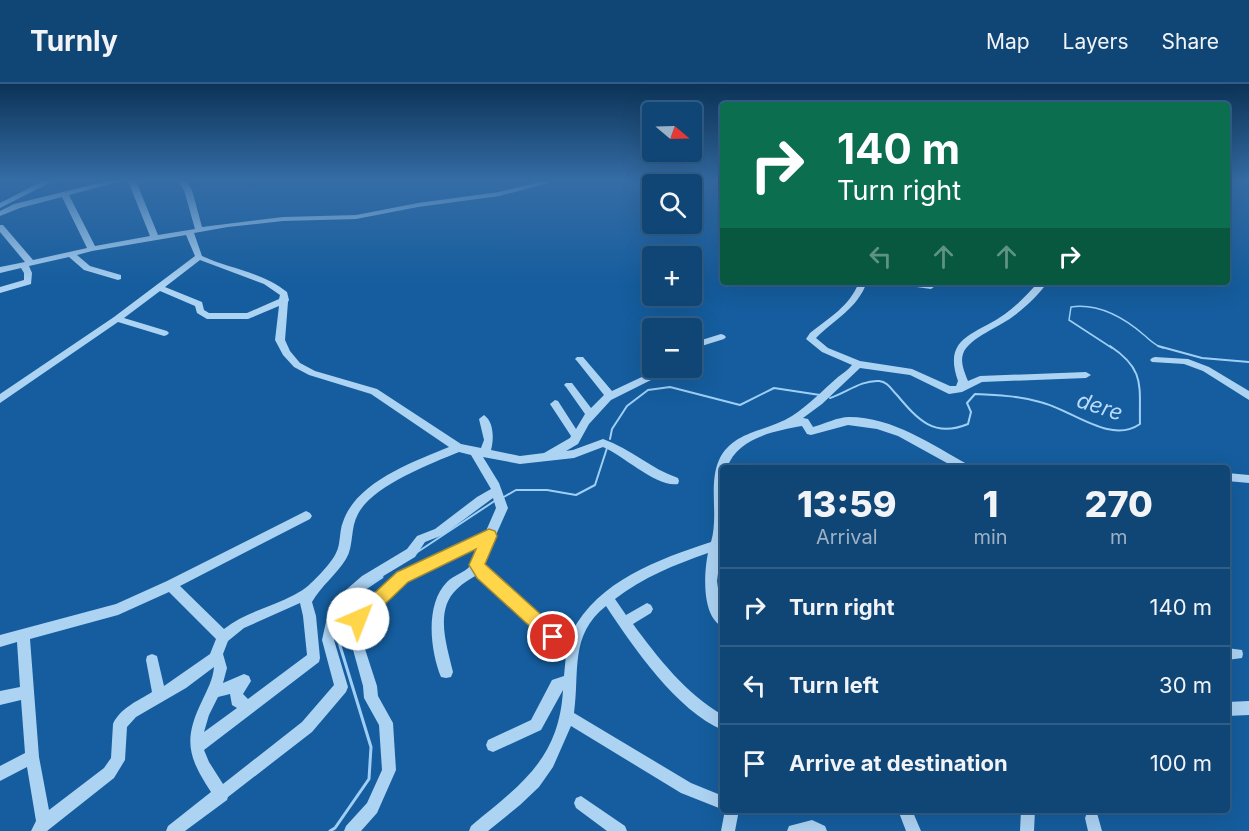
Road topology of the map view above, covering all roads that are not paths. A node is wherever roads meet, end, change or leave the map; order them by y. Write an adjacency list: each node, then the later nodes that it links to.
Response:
1 (75, 216): 8 (street)
2 (146, 216): 7 (street)
3 (192, 216): 6 (street)
4 (362, 216): 6 (street)
5 (0, 226): 11 (street)
6 (194, 230): 7 (street); 10 (street)
7 (155, 238): 8 (street)
8 (92, 249): 9 (street)
9 (71, 254): 11 (street); 13 (street)
10 (200, 257): 16 (street); 18 (street)
11 (27, 263): 12 (street); 17 (street)
12 (0, 270)
13 (118, 276)
14 (862, 285): 25 (street)
15 (1041, 285): 29 (street)
16 (158, 287): 18 (street); 19 (street)
17 (0, 290)
18 (285, 300): 38 (street)
19 (117, 319): 20 (street); 32 (street)
20 (164, 333)
21 (721, 337): 22 (street)
22 (702, 343)
23 (580, 359): 30 (street)
24 (1155, 360): 31 (street)
25 (858, 364): 29 (street); 36 (street)
26 (1086, 375): 29 (street)
27 (647, 378): 30 (street)
28 (569, 385): 34 (street)
29 (959, 390)
30 (610, 396): 34 (street)
31 (1249, 396)
32 (0, 399)
33 (555, 404): 37 (street)
34 (591, 415): 37 (street)
35 (484, 419): 39 (street)
36 (781, 426): 41 (street); 42 (street)
37 (579, 433): 40 (street)
38 (458, 448): 39 (street); 54 (street)
39 (480, 452): 40 (street); 47 (street)
40 (548, 456): 46 (street)
41 (723, 465)
42 (959, 465)
43 (720, 476): 48 (street)
44 (1230, 477): 45 (street)
45 (1249, 479)
46 (674, 482)
47 (498, 493): 50 (street); 80 (street)
48 (720, 498)
49 (306, 516): 53 (street)
50 (489, 536): 52 (street); 89 (street)
51 (719, 544): 55 (street); 57 (street)
52 (479, 567): 61 (street); 65 (street)
53 (171, 585): 59 (street); 60 (street)
54 (312, 591): 60 (street); 71 (street)
55 (607, 597): 58 (street); 61 (street)
56 (647, 609): 58 (street)
57 (720, 618)
58 (624, 623): 75 (street)
59 (23, 636): 62 (street); 68 (street)
60 (223, 637): 63 (street)
61 (576, 638): 66 (street)
62 (0, 641)
63 (215, 658): 67 (street); 69 (street)
64 (152, 660): 69 (street)
65 (447, 672)
66 (570, 681): 74 (street); 76 (street)
67 (213, 690): 71 (street); 77 (street)
68 (26, 692): 70 (street); 78 (street)
69 (159, 694): 86 (street)
70 (0, 698)
71 (249, 707): 77 (street)
72 (1249, 708): 73 (street)
73 (1230, 709)
74 (567, 716): 81 (street); 87 (street)
75 (720, 722)
76 (493, 744)
77 (196, 747): 80 (street)
78 (32, 757): 79 (street); 86 (street)
79 (0, 774)
80 (222, 795): 88 (street)
81 (720, 802)
82 (581, 803): 90 (street)
83 (731, 813): 91 (street)
84 (907, 813): 94 (street)
85 (1028, 813): 95 (street)
86 (41, 827)
87 (486, 828)
88 (173, 831)
89 (351, 831)
90 (620, 831)
91 (728, 831)
92 (794, 831): 93 (street)
93 (820, 831)
94 (914, 831)
95 (1027, 831)

